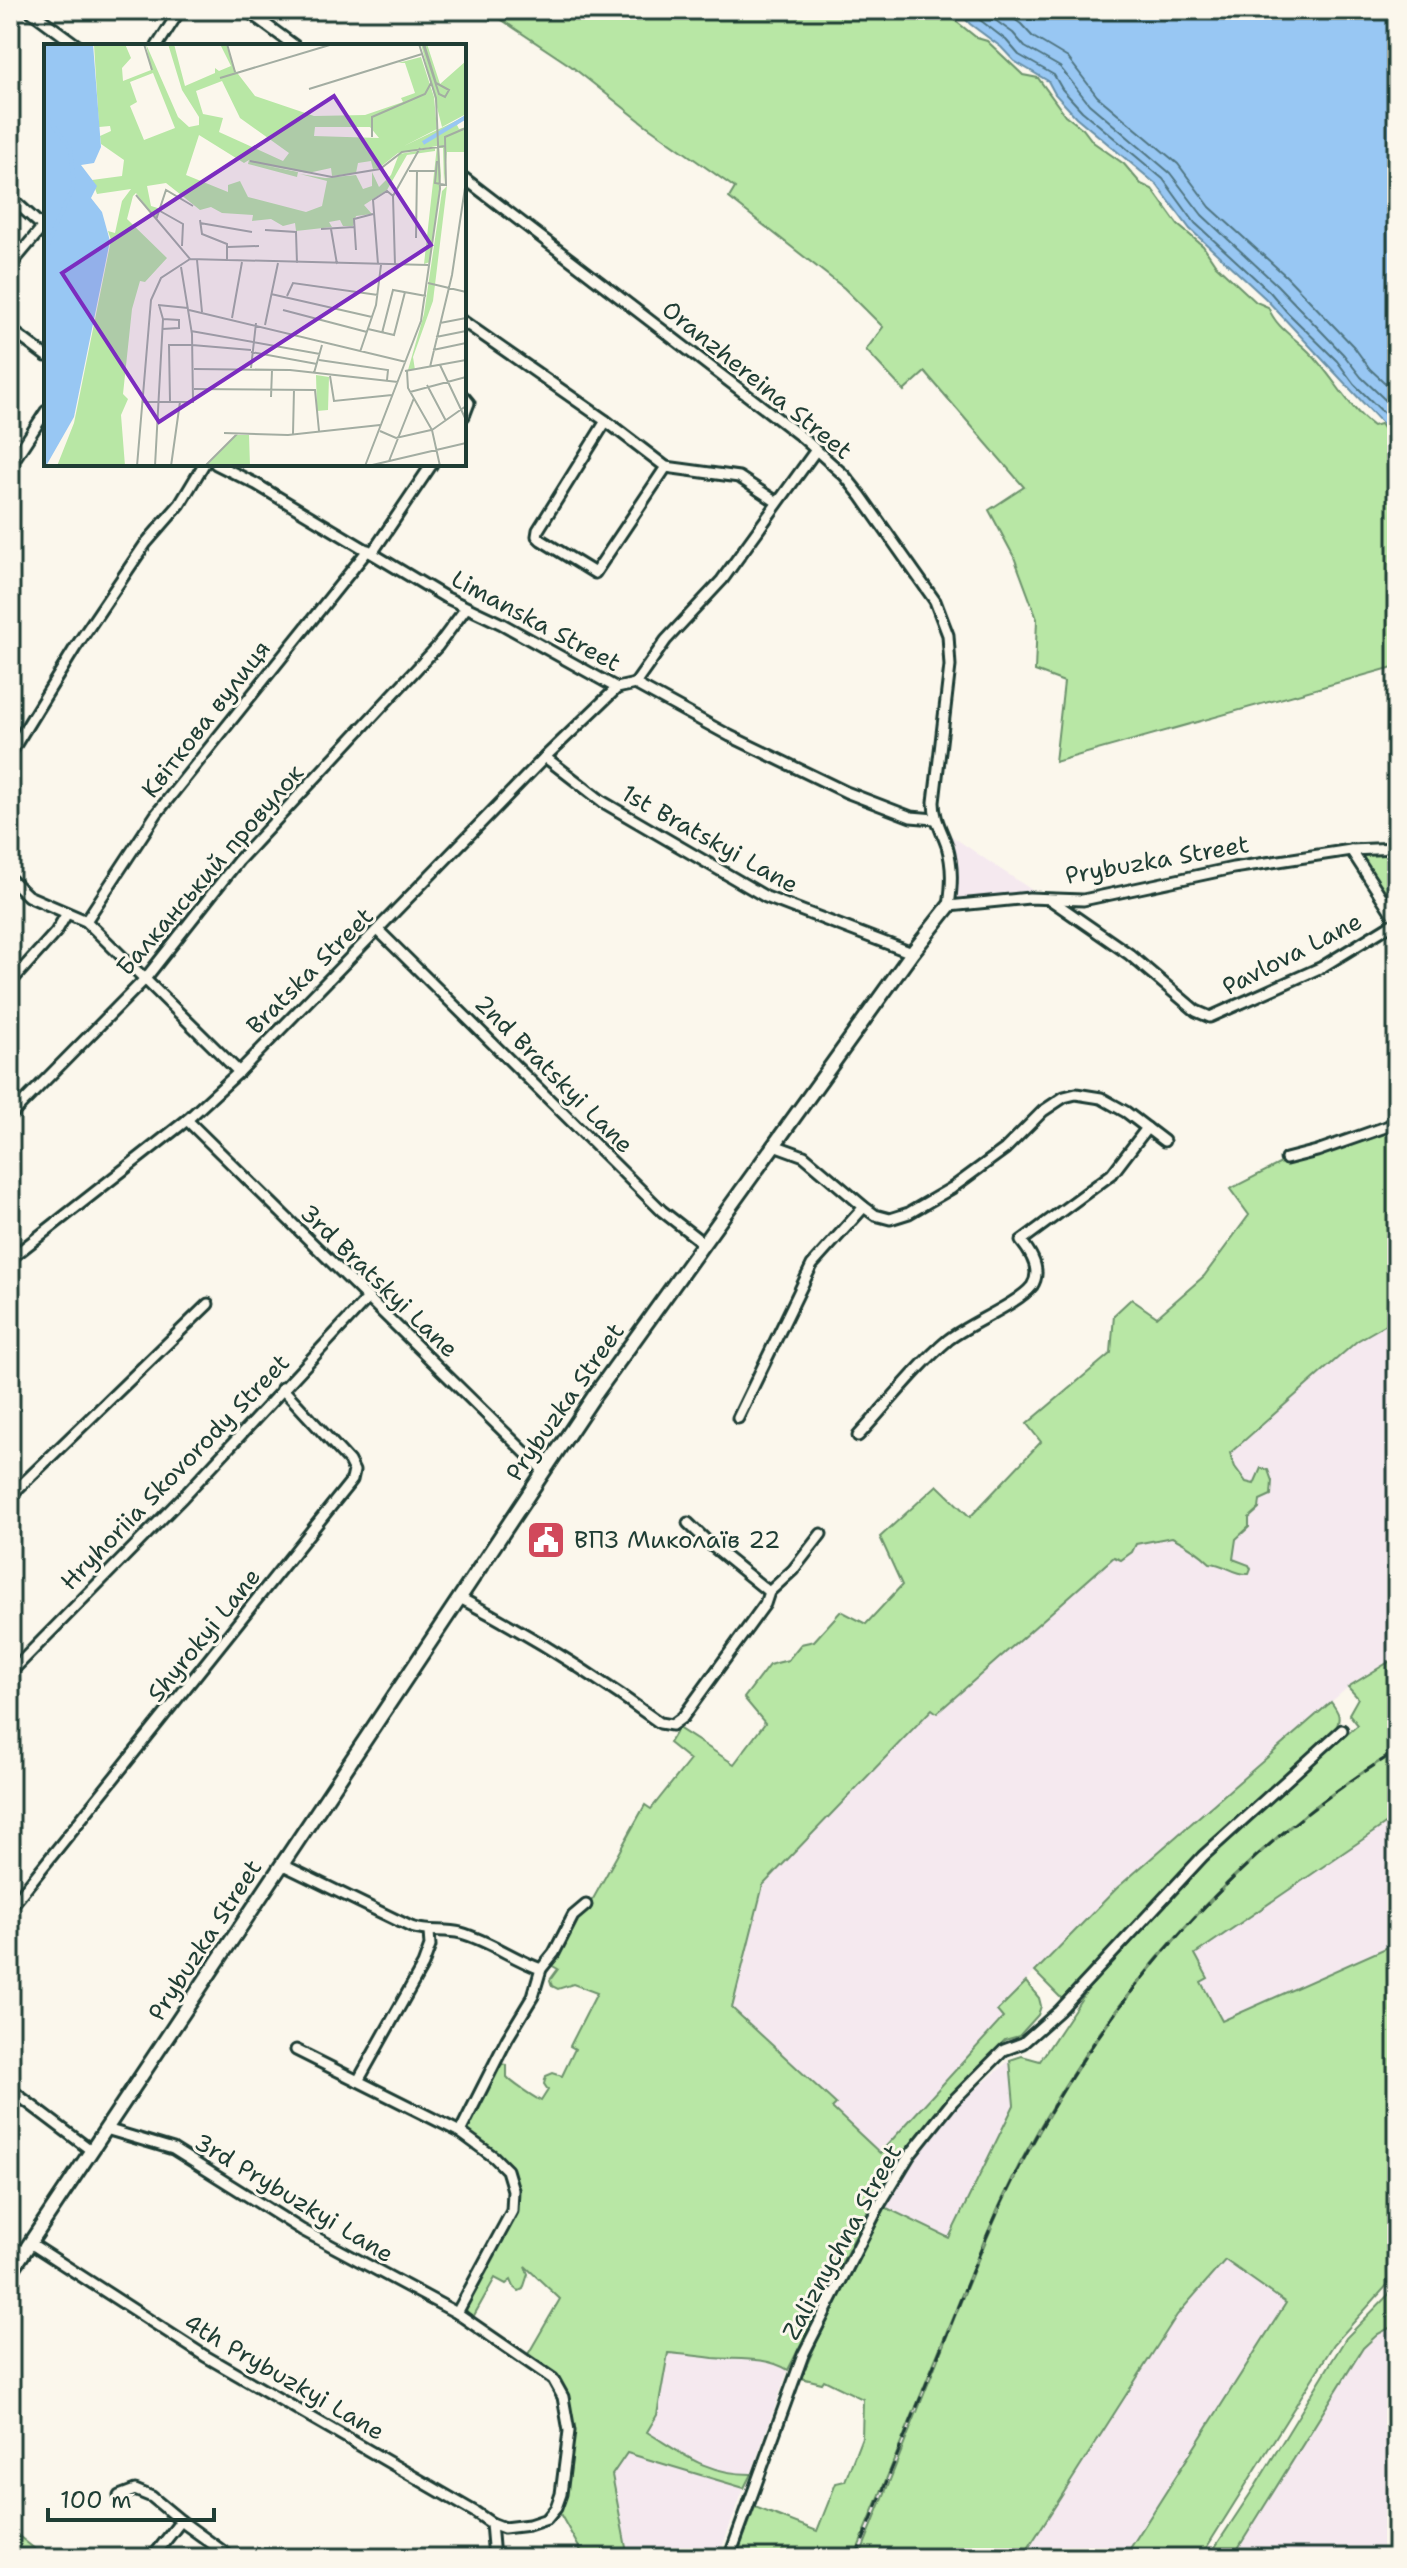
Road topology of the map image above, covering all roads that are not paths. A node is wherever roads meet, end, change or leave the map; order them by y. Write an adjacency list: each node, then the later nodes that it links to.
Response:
1 (29, 10): 4 (street)
2 (180, 10): 5 (street)
3 (246, 10): 6 (street)
4 (75, 44)
5 (158, 44)
6 (292, 44)
7 (466, 180): 16 (street, Oranzhereina Street)
8 (10, 197): 9 (street)
9 (44, 225): 10 (street)
10 (10, 266)
11 (466, 323): 15 (street)
12 (10, 329): 13 (street)
13 (44, 354)
14 (44, 414): 17 (street)
15 (606, 421): 21 (street); 21 (street)
16 (816, 450): 22 (street); 29 (street, Oranzhereina Street)
17 (10, 466)
18 (203, 466): 27 (street)
19 (220, 466): 23 (street, Limanska Street)
20 (431, 466): 23 (street, Квіткова вулиця)
21 (666, 467): 22 (street)
22 (777, 502): 25 (street)
23 (370, 551): 24 (street, Limanska Street); 36 (street, Квіткова вулиця)
24 (466, 608): 26 (street, Limanska Street); 40 (street, Балканський провулок)
25 (635, 684): 26 (street, Limanska Street); 29 (street, Limanska Street)
26 (617, 688): 28 (street, Bratska Street)
27 (10, 754)
28 (545, 757): 38 (street, Bratska Street); 39 (street, 1st Bratskyi Lane)
29 (935, 819): 34 (street, Oranzhereina Street)
30 (1397, 848): 31 (street, Prybuzka Street)
31 (1351, 850): 33 (street, Prybuzka Street); 37 (street)
32 (10, 879): 35 (street)
33 (1051, 900): 34 (street, Prybuzka Street); 37 (street, Pavlova Lane)
34 (949, 906): 39 (street, Prybuzka Street)
35 (67, 913): 36 (street); 41 (street)
36 (86, 921): 40 (street)
37 (1397, 921)
38 (379, 931): 42 (street, Bratska Street); 51 (street, 2nd Bratskyi Lane)
39 (912, 953): 48 (street, Prybuzka Street)
40 (145, 979): 42 (street); 43 (street, Балканський провулок)
41 (10, 983)
42 (239, 1072): 44 (street, Bratska Street)
43 (10, 1116)
44 (187, 1120): 52 (street, Bratska Street); 53 (street, 3rd Bratskyi Lane)
45 (1397, 1123): 49 (street)
46 (1147, 1128): 47 (street); 50 (street); 57 (street)
47 (1164, 1141)
48 (774, 1145): 50 (street); 51 (street, Prybuzka Street)
49 (1286, 1159)
50 (864, 1207): 56 (street)
51 (703, 1243): 58 (street, Prybuzka Street)
52 (10, 1259)
53 (368, 1298): 55 (street, Hryhoriia Skovorody Street); 58 (street, 3rd Bratskyi Lane)
54 (208, 1304): 59 (street)
55 (282, 1388): 64 (street, Hryhoriia Skovorody Street); 68 (street, Shyrokyi Lane)
56 (738, 1418)
57 (858, 1436)
58 (544, 1471): 63 (street, Prybuzka Street)
59 (10, 1496)
60 (688, 1523): 62 (street)
61 (821, 1534): 62 (street)
62 (769, 1592): 63 (street)
63 (460, 1598): 66 (street, Prybuzka Street)
64 (10, 1673)
65 (1342, 1730): 86 (street, Zaliznychna Street)
66 (281, 1864): 69 (street); 74 (street, Prybuzka Street)
67 (586, 1905): 70 (street)
68 (10, 1908)
69 (429, 1932): 70 (street); 72 (street)
70 (541, 1969): 75 (street)
71 (296, 2050): 72 (street)
72 (358, 2081): 75 (street)
73 (10, 2089): 76 (street)
74 (106, 2129): 76 (street, Prybuzka Street); 79 (street, 3rd Prybuzkyi Lane)
75 (460, 2132): 79 (street)
76 (92, 2151): 77 (street, Prybuzka Street)
77 (30, 2243): 78 (street, Prybuzka Street); 82 (street, 4th Prybuzkyi Lane)
78 (10, 2273)
79 (457, 2313): 82 (street, 3rd Prybuzkyi Lane)
80 (119, 2496): 81 (street)
81 (181, 2521): 83 (street); 84 (street)
82 (491, 2523): 85 (street)
83 (152, 2558)
84 (232, 2558)
85 (494, 2558)
86 (729, 2558)

